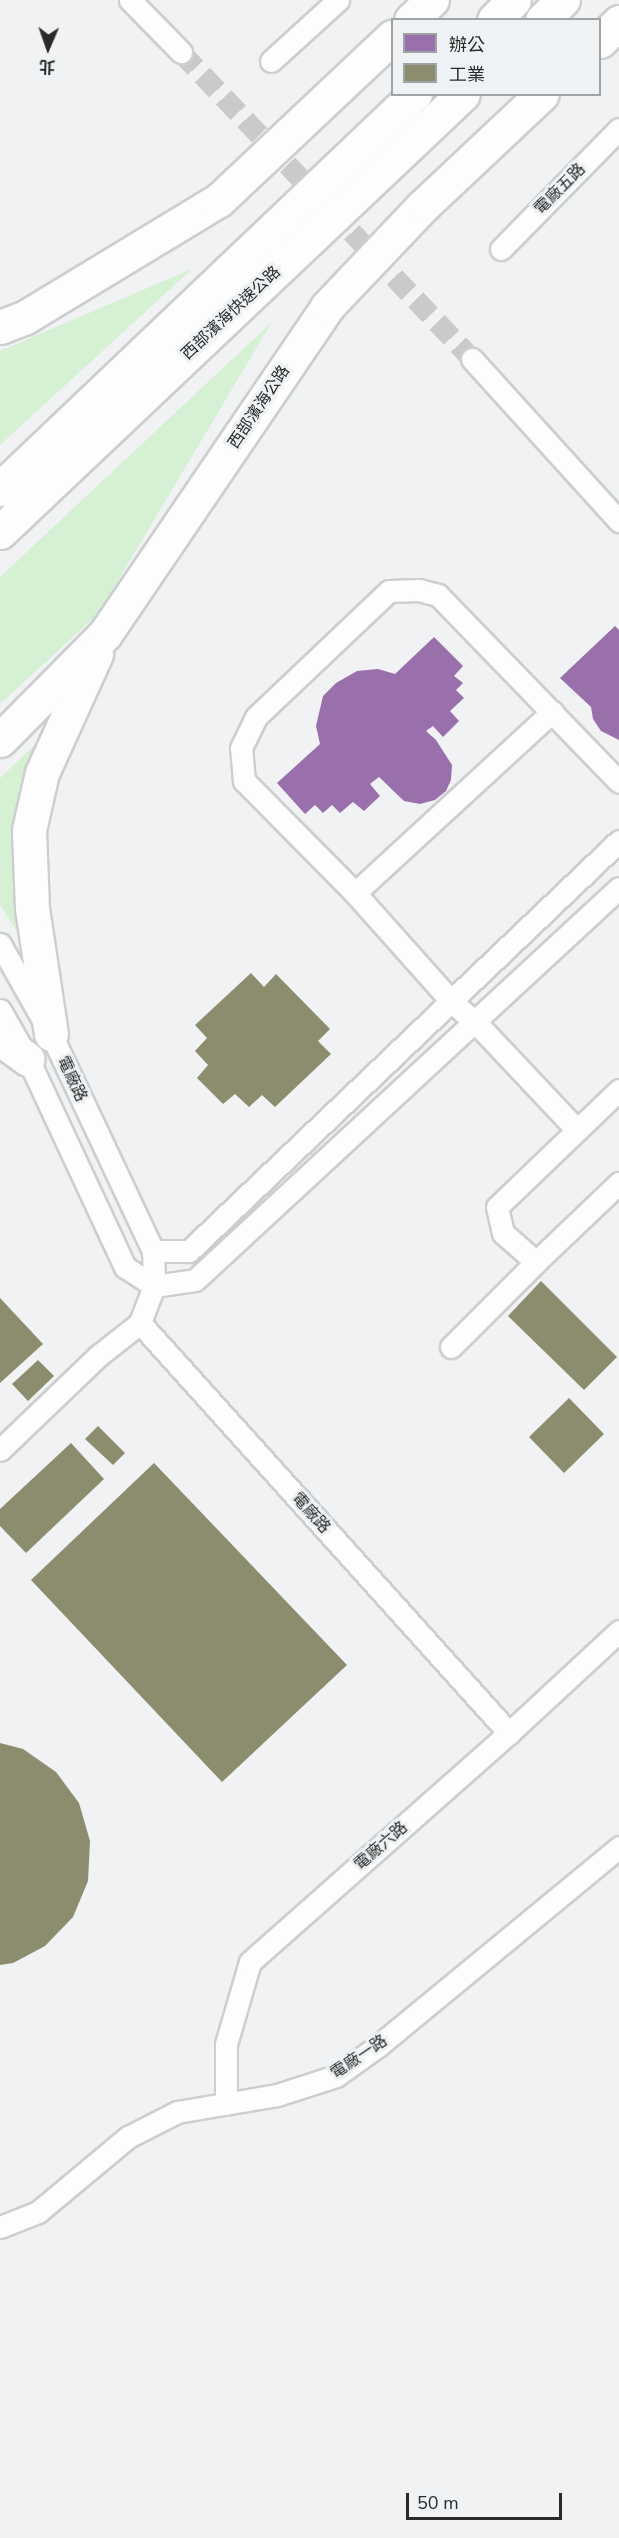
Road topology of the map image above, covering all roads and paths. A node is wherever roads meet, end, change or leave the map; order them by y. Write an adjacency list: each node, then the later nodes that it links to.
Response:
1 (130, 0): 12 (street)
2 (338, 0): 13 (street)
3 (432, 0): 6 (main road)
4 (514, 0): 7 (main road)
5 (563, 0): 8 (main road)
6 (413, 18)
7 (496, 18)
8 (544, 18)
9 (619, 22): 11 (main road)
10 (391, 39): 19 (main road)
11 (601, 40)
12 (181, 52)
13 (271, 61)
14 (413, 96): 21 (main road, 西部濱海快速公路)
15 (461, 96): 23 (main road, 西部濱海快速公路)
16 (540, 96): 24 (main road, 西部濱海公路)
17 (619, 129): 18 (street, 電廠五路)
18 (501, 249)
19 (0, 327)
20 (472, 359): 22 (street)
21 (0, 489)
22 (619, 521)
23 (0, 532)
24 (105, 634): 26 (main road, 西部濱海公路); 35 (main road)
25 (552, 712): 27 (street); 30 (street); 30 (street)
26 (0, 740)
27 (619, 782)
28 (619, 841): 32 (street)
29 (619, 888): 34 (street)
30 (355, 893): 32 (street)
31 (0, 944): 35 (street, 電廠路)
32 (452, 1002): 34 (street); 41 (street)
33 (0, 1010): 37 (street, 電廠路)
34 (476, 1023): 39 (street); 43 (street)
35 (51, 1034): 41 (street, 電廠路)
36 (0, 1038): 37 (main road)
37 (28, 1059): 43 (street, 電廠路)
38 (619, 1090): 39 (street)
39 (577, 1130): 42 (street)
40 (619, 1183): 42 (street)
41 (153, 1251): 43 (street, 電廠路)
42 (536, 1262): 45 (street)
43 (154, 1286): 44 (street, 電廠路)
44 (140, 1323): 46 (street); 48 (street, 電廠路)
45 (451, 1347)
46 (0, 1450)
47 (619, 1631): 48 (street, 電廠六路)
48 (509, 1733): 50 (street, 電廠六路)
49 (619, 1847): 50 (street, 電廠一路)
50 (226, 2104): 51 (street, 電廠一路)
51 (0, 2227)

